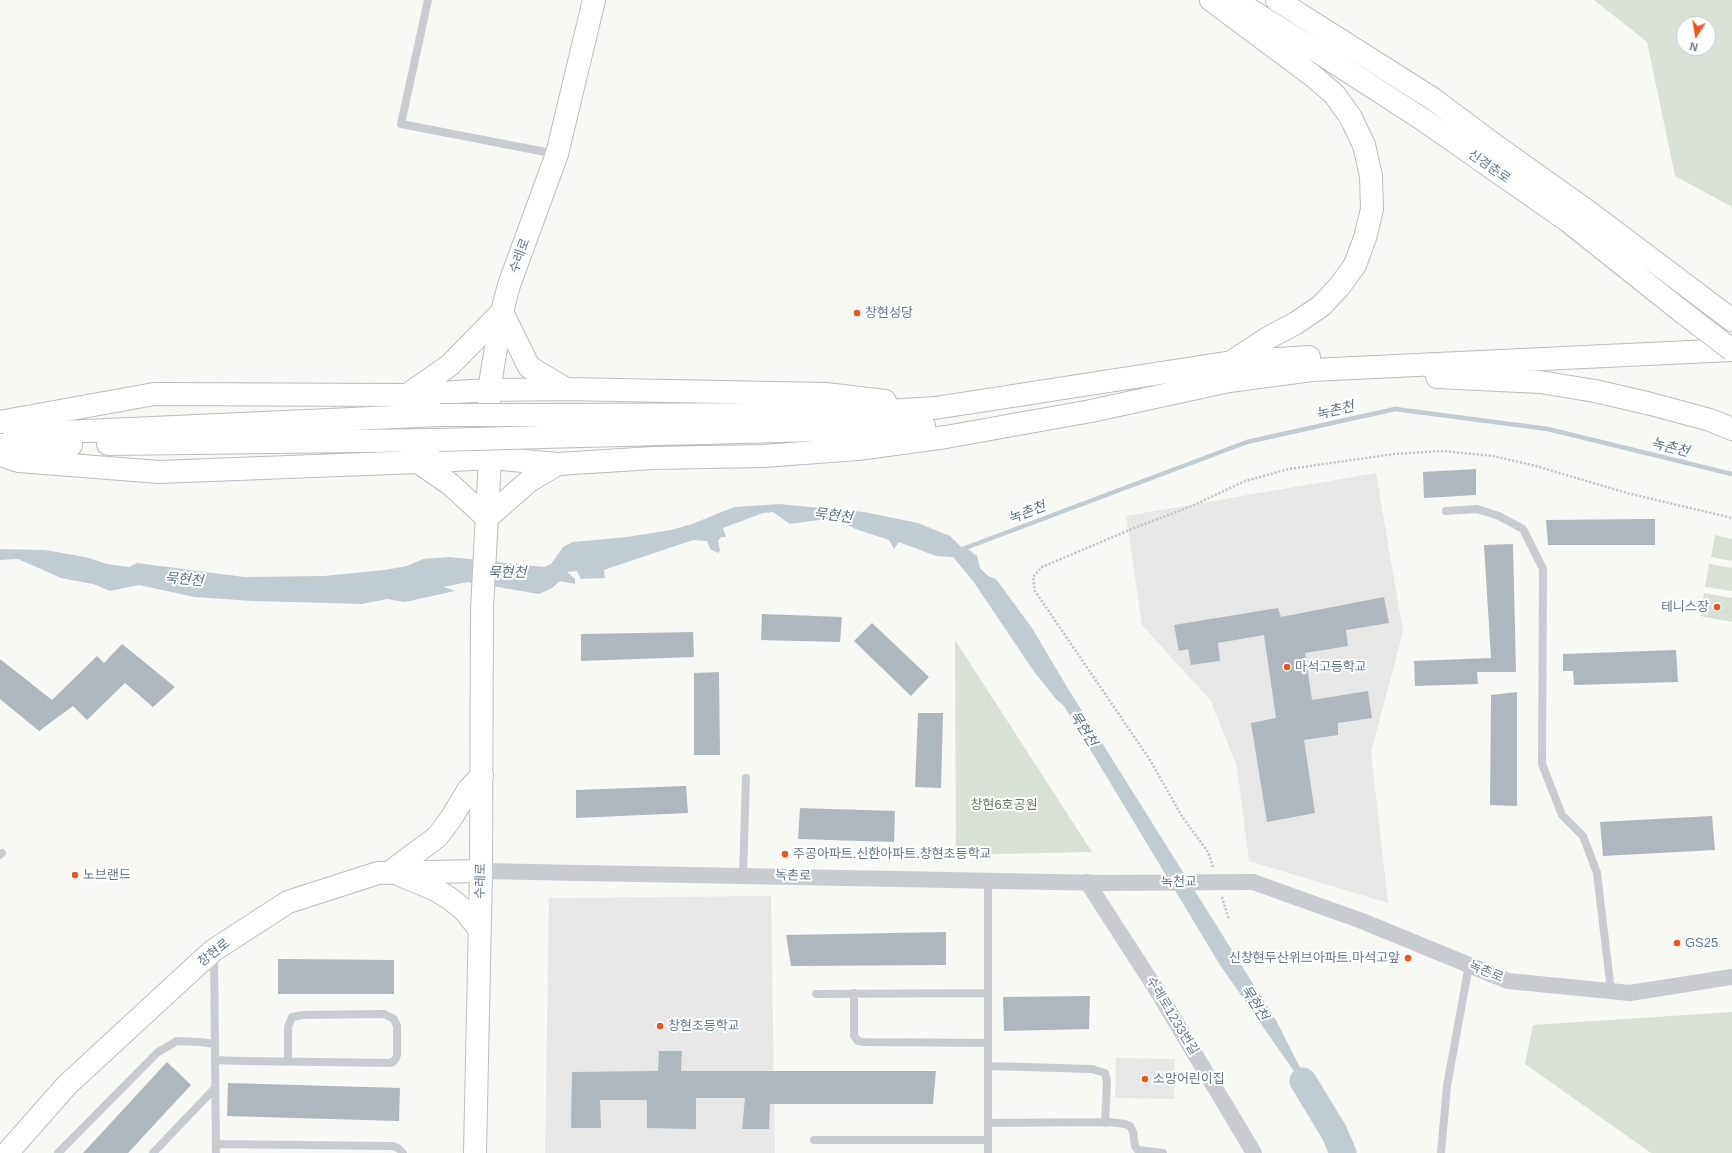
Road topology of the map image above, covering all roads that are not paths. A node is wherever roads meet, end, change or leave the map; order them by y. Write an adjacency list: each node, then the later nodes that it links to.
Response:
1 (428, 0): 6 (lane)
2 (594, 0): 6 (main road, 수레로)
3 (1211, 0): 11 (main road)
4 (1234, 0): 10 (main road, 신경춘로, bridge)
5 (1277, 0): 8 (main road, 신경춘로)
6 (557, 154): 7 (main road, 수레로)
7 (502, 312): 13 (main road); 14 (main road, 수레로); 15 (main road)
8 (1732, 320)
9 (1732, 335): 11 (main road)
10 (1732, 350): 12 (main road)
11 (1232, 362): 16 (main road)
12 (1312, 370): 17 (main road); 20 (main road)
13 (566, 389): 14 (main road); 16 (main road)
14 (489, 390): 15 (main road); 23 (main road, 수레로)
15 (407, 395): 18 (main road)
16 (935, 408): 19 (main road, bridge)
17 (1091, 410): 21 (main road, bridge); 25 (main road)
18 (0, 422)
19 (0, 426)
20 (1732, 429)
21 (0, 445)
22 (0, 455): 24 (main road)
23 (490, 458): 24 (main road); 25 (main road); 27 (main road, 수레로)
24 (418, 462): 27 (main road)
25 (558, 464): 27 (main road)
26 (1446, 511): 41 (lane)
27 (487, 518): 28 (main road, 수레로)
28 (482, 776): 30 (main road, 수레로); 31 (main road)
29 (746, 778): 32 (lane)
30 (481, 871): 31 (main road, 창현로); 32 (street, 녹촌로); 37 (main road, 수레로)
31 (390, 872): 37 (main road); 38 (main road, 창현로)
32 (743, 875): 33 (street, 녹촌로)
33 (988, 880): 34 (street, 녹촌로); 43 (lane)
34 (1087, 882): 35 (street, 녹촌로); 64 (street, 수레로1233번길)
35 (1104, 882): 36 (street, 녹천교, bridge)
36 (1253, 882): 39 (street, 녹촌로)
37 (480, 930): 61 (main road, 수레로)
38 (214, 950): 46 (lane); 56 (main road, 창현로)
39 (1469, 965): 41 (street, 녹촌로); 65 (lane)
40 (1732, 977): 41 (street, 녹촌로)
41 (1611, 991)
42 (854, 993): 43 (lane); 44 (lane); 45 (lane)
43 (988, 993): 45 (lane)
44 (816, 994)
45 (988, 1043): 49 (lane)
46 (215, 1044): 47 (lane); 57 (lane)
47 (215, 1060): 48 (lane); 50 (lane)
48 (288, 1062): 48 (lane)
49 (988, 1066): 51 (lane); 52 (lane)
50 (215, 1088): 55 (lane); 58 (lane)
51 (1105, 1122): 52 (lane); 63 (lane)
52 (988, 1123): 54 (lane)
53 (814, 1140): 54 (lane)
54 (988, 1140): 62 (lane)
55 (216, 1144): 59 (lane); 60 (lane)
56 (7, 1153)
57 (58, 1153)
58 (152, 1153)
59 (216, 1153)
60 (403, 1153)
61 (475, 1153)
62 (988, 1153)
63 (1163, 1153)
64 (1254, 1153)
65 (1441, 1153)

